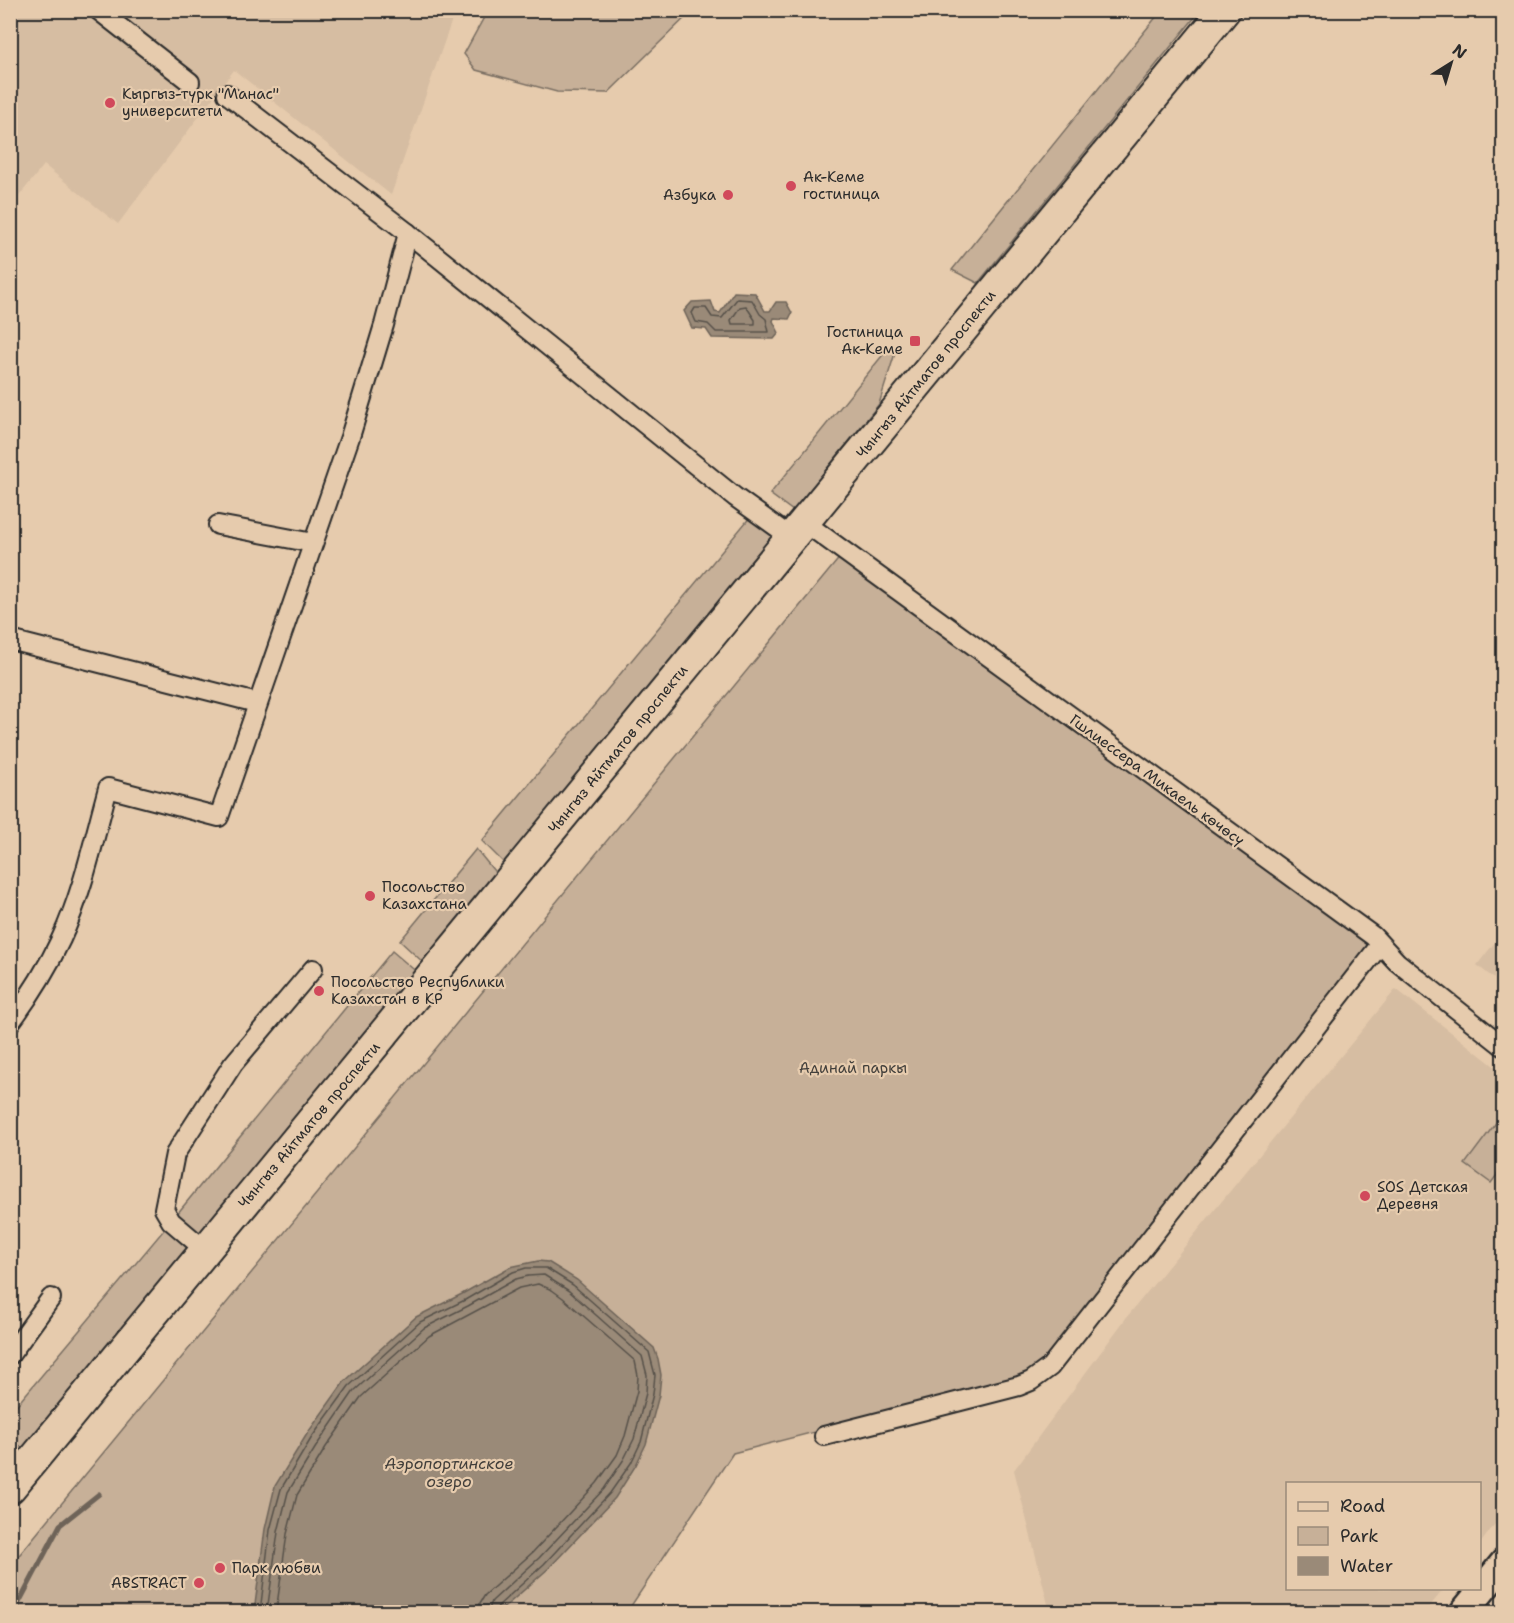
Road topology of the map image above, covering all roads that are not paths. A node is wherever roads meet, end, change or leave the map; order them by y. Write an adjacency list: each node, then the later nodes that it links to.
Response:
1 (98, 10): 3 (street)
2 (1225, 10): 7 (main road, Чынгыз Айтматов проспекти)
3 (190, 82)
4 (228, 94): 5 (street, Гшлиессера Микаель көчөсү)
5 (408, 233): 7 (street, Гшлиессера Микаель көчөсү); 8 (street)
6 (218, 525): 8 (street)
7 (798, 530): 11 (street, Гшлиессера Микаель көчөсү); 15 (main road, Чынгыз Айтматов проспекти)
8 (313, 543): 10 (street)
9 (10, 640): 10 (street)
10 (257, 703): 13 (street)
11 (1380, 945): 14 (street, Гшлиессера Микаель көчөсү); 18 (street)
12 (313, 969): 15 (street)
13 (10, 1023)
14 (1503, 1047)
15 (206, 1250): 19 (main road, Чынгыз Айтматов проспекти)
16 (51, 1298): 17 (street)
17 (10, 1355)
18 (824, 1436)
19 (10, 1488)
20 (1503, 1563): 21 (main road)
21 (1464, 1612)

